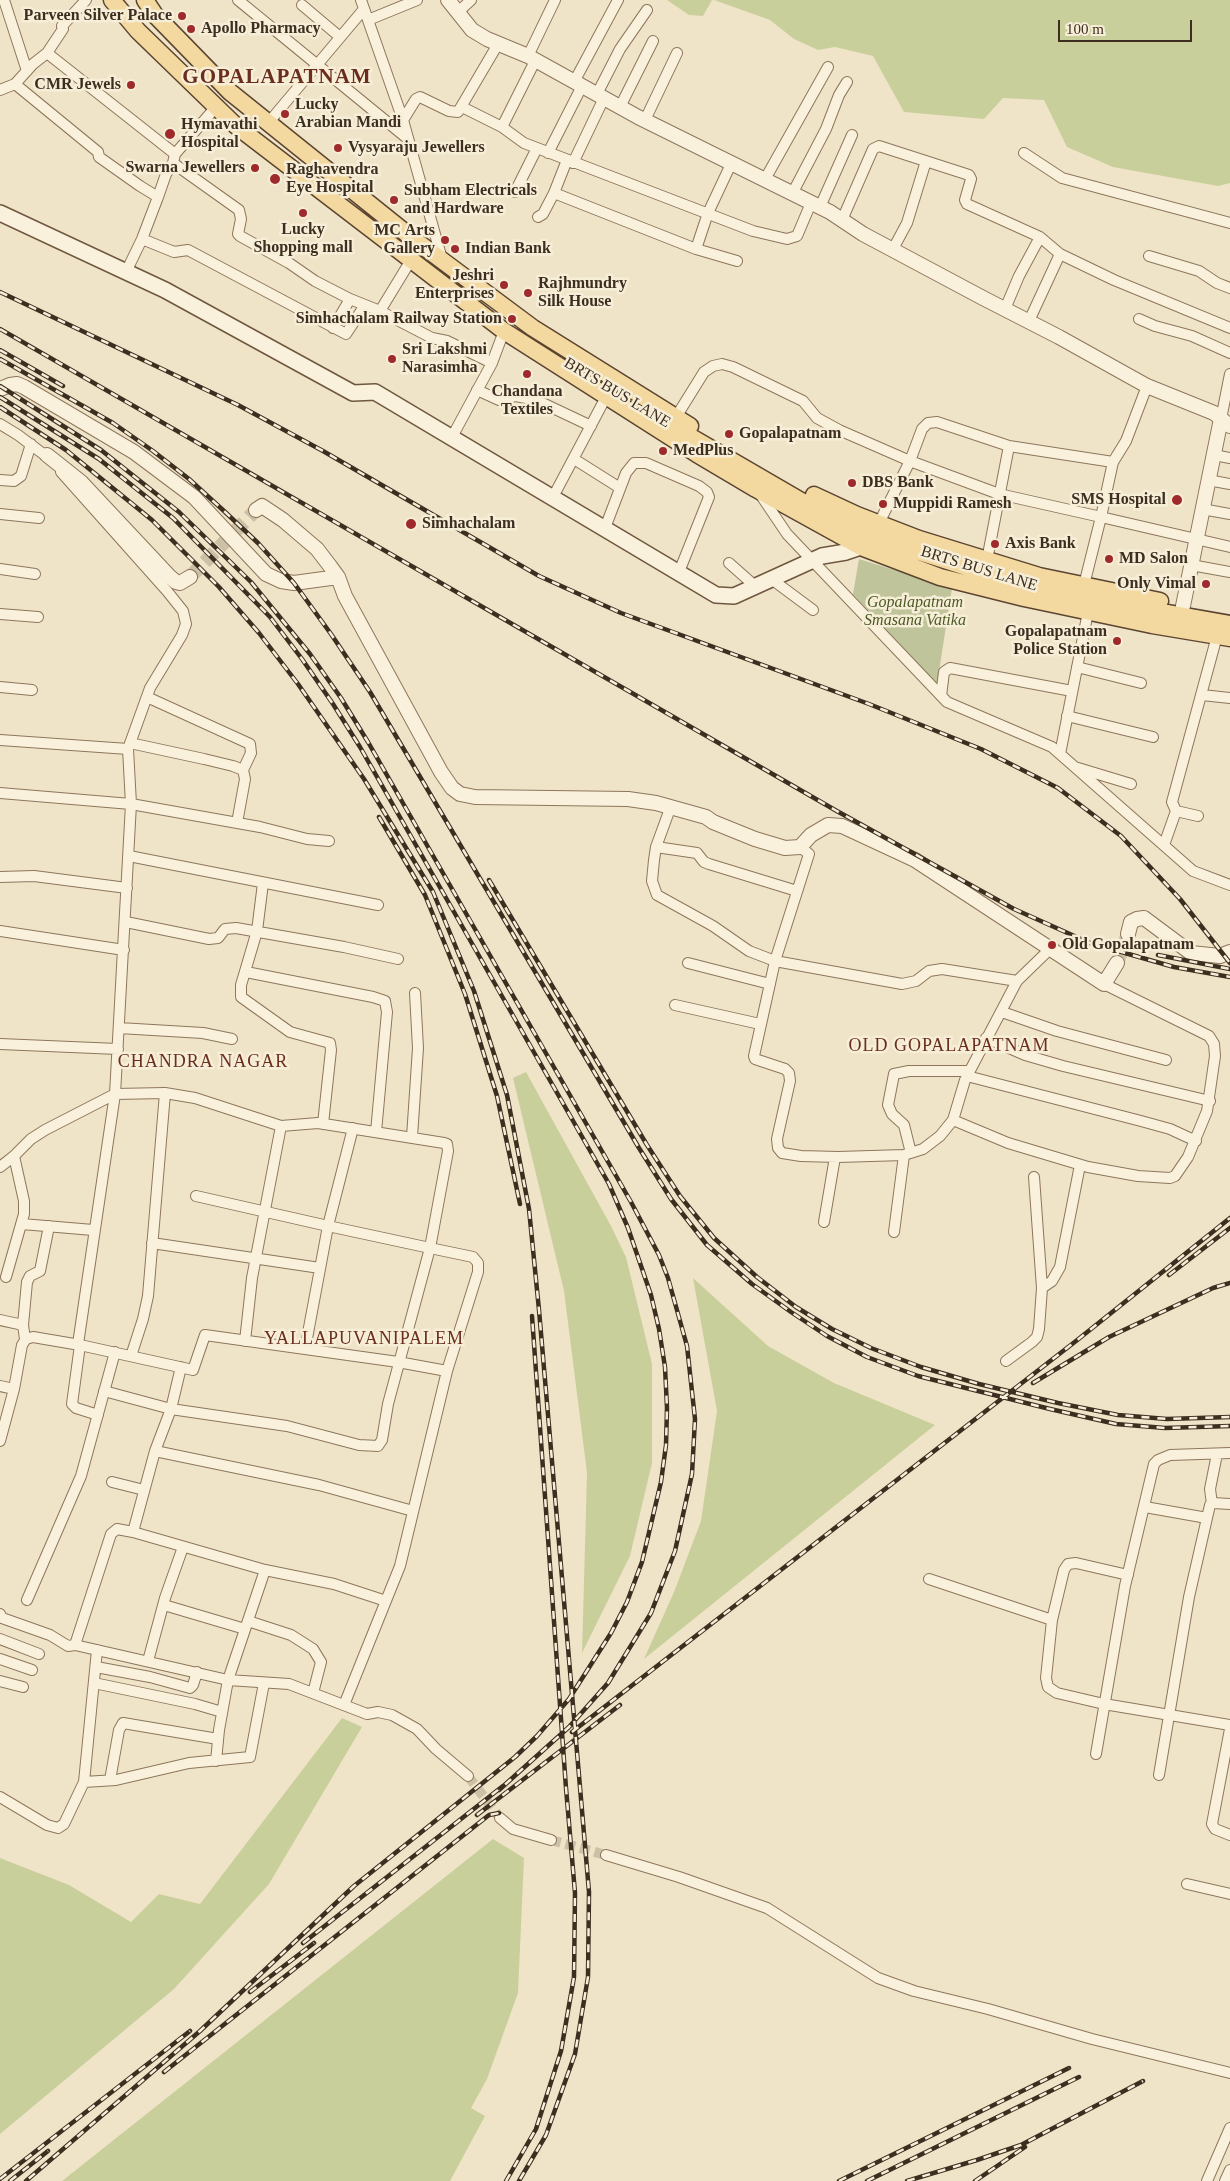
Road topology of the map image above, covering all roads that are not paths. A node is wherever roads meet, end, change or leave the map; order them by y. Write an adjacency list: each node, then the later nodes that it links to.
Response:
1 (4, 0): 25 (street)
2 (86, 0): 20 (street)
3 (112, 0): 33 (main road)
4 (125, 0): 112 (main road, BRTS BUS LANE)
5 (145, 0): 36 (main road)
6 (238, 0): 23 (street)
7 (417, 0): 16 (street)
8 (448, 0): 15 (street)
9 (471, 0): 15 (street)
10 (556, 0): 22 (street)
11 (618, 0): 28 (street)
12 (302, 4): 17 (street)
13 (362, 4): 16 (street); 17 (street)
14 (647, 10): 30 (street)
15 (458, 12): 19 (street)
16 (368, 20): 34 (street)
17 (340, 37): 23 (street)
18 (653, 41): 32 (street)
19 (498, 44): 22 (street); 31 (street)
20 (47, 53): 25 (street); 43 (street)
21 (677, 54): 35 (street)
22 (531, 58): 28 (street); 37 (street)
23 (315, 65): 36 (street); 39 (street)
24 (828, 67): 47 (street)
25 (27, 71): 27 (street)
26 (847, 82): 50 (street)
27 (15, 84): 29 (street); 51 (street)
28 (578, 84): 30 (street); 41 (street)
29 (0, 90)
30 (600, 96): 32 (street); 45 (street)
31 (462, 107): 34 (street); 37 (street)
32 (620, 107): 35 (street)
33 (215, 108): 43 (street); 64 (main road)
34 (403, 120): 39 (street)
35 (645, 120): 46 (street)
36 (269, 122): 66 (main road)
37 (502, 127): 40 (street)
38 (852, 135): 52 (street)
39 (408, 139): 66 (street)
40 (537, 148): 41 (street); 48 (street)
41 (548, 153): 45 (street)
42 (1024, 153): 57 (street)
43 (174, 159): 51 (street); 69 (street)
44 (926, 161): 56 (street); 58 (street); 61 (street)
45 (570, 162): 49 (street); 53 (street)
46 (731, 164): 47 (street); 53 (street)
47 (764, 181): 50 (street)
48 (515, 192)
49 (554, 193): 55 (street); 60 (street)
50 (792, 194): 52 (street)
51 (158, 197): 59 (street)
52 (815, 205): 53 (street); 56 (street)
53 (708, 213): 60 (street)
54 (0, 214): 67 (main road)
55 (538, 217)
56 (842, 220): 61 (street)
57 (1230, 223)
58 (1040, 237): 62 (street); 71 (street)
59 (142, 239): 67 (street); 75 (street)
60 (696, 249): 65 (street)
61 (892, 250): 71 (street)
62 (1060, 254): 74 (street); 76 (street)
63 (1149, 256): 68 (street)
64 (410, 260): 72 (street); 77 (main road)
65 (737, 261)
66 (442, 262): 85 (main road)
67 (126, 272): 89 (main road)
68 (1230, 288)
69 (350, 299): 70 (street); 75 (street)
70 (365, 304): 72 (street); 75 (street)
71 (1005, 309): 74 (street)
72 (380, 311): 79 (street)
73 (1139, 319): 78 (street)
74 (1028, 321): 81 (street)
75 (333, 328)
76 (1230, 328)
77 (504, 332): 79 (street); 84 (main road)
78 (1230, 353)
79 (492, 363): 83 (street)
80 (1230, 374): 86 (street)
81 (1147, 386): 86 (street); 97 (street)
82 (0, 389): 124 (street)
83 (477, 390): 88 (street); 89 (street)
84 (606, 397): 88 (street); 102 (main road)
85 (676, 417): 96 (street); 112 (main road)
86 (1226, 423): 93 (street)
87 (0, 424): 90 (street)
88 (591, 426): 95 (street)
89 (452, 437): 104 (main road)
90 (31, 444): 92 (street); 98 (street)
91 (1009, 446): 96 (street); 97 (street); 103 (street)
92 (46, 455): 123 (street); 143 (street)
93 (1214, 455): 94 (street); 99 (street)
94 (1230, 458)
95 (574, 459): 101 (street); 104 (street)
96 (910, 461): 103 (street); 112 (street)
97 (1113, 462): 109 (street)
98 (0, 480)
99 (1208, 480): 100 (street); 105 (street)
100 (1230, 484)
101 (620, 488): 111 (street); 120 (street)
102 (756, 489): 112 (main road); 115 (street)
103 (999, 494): 109 (street); 116 (street)
104 (554, 497): 111 (main road)
105 (1202, 509): 108 (street); 113 (street)
106 (256, 510): 124 (street)
107 (0, 514): 110 (street)
108 (1230, 514)
109 (1101, 517): 113 (street); 126 (street)
110 (39, 518)
111 (605, 528): 120 (main road)
112 (870, 535): 115 (main road); 116 (main road); 130 (main road); 134 (main road, BRTS BUS LANE)
113 (1196, 540): 114 (street); 118 (street)
114 (1230, 547)
115 (812, 560): 125 (main road); 142 (street)
116 (987, 560): 126 (main road)
117 (729, 563): 127 (street)
118 (1192, 565): 121 (street); 128 (street)
119 (0, 569): 122 (street)
120 (679, 572): 127 (main road)
121 (1230, 572)
122 (35, 574)
123 (190, 577)
124 (338, 577): 155 (street)
125 (770, 578): 127 (main road); 129 (street)
126 (1084, 585): 128 (main road)
127 (755, 586)
128 (1183, 606): 131 (main road)
129 (813, 610)
130 (1088, 612): 135 (main road); 136 (street)
131 (1230, 612)
132 (0, 614): 133 (street)
133 (38, 617)
134 (1230, 624)
135 (1223, 637): 141 (street)
136 (1077, 667): 137 (street); 140 (street)
137 (1141, 683)
138 (0, 687): 139 (street)
139 (32, 690)
140 (1072, 692): 142 (street); 145 (street)
141 (1202, 695): 144 (street); 156 (street)
142 (941, 696): 149 (street)
143 (147, 697): 148 (street); 151 (street)
144 (1230, 698)
145 (1067, 716): 146 (street); 149 (street)
146 (1153, 737)
147 (0, 740): 148 (street)
148 (129, 746): 151 (street); 154 (street)
149 (1060, 754): 150 (street)
150 (1075, 767): 152 (street); 160 (street)
151 (243, 770): 158 (street)
152 (1131, 784)
153 (0, 793): 154 (street)
154 (132, 804): 158 (street); 163 (street)
155 (671, 806): 161 (street); 162 (street)
156 (1176, 811): 157 (street); 160 (street)
157 (1198, 816)
158 (237, 823): 159 (street)
159 (329, 841)
160 (1164, 845): 166 (street)
161 (800, 846): 168 (street); 175 (street)
162 (656, 847): 168 (street); 178 (street)
163 (129, 856): 165 (street); 167 (street)
164 (0, 877): 167 (street)
165 (263, 883): 169 (street); 172 (street)
166 (1230, 885)
167 (128, 888): 170 (street)
168 (798, 892): 178 (street)
169 (378, 905)
170 (126, 922): 172 (street); 174 (street)
171 (0, 931): 174 (street)
172 (257, 931): 177 (street); 181 (street)
173 (1128, 934): 176 (street)
174 (124, 950): 189 (street)
175 (1050, 950): 182 (street); 184 (street)
176 (1230, 952)
177 (398, 959)
178 (775, 961): 182 (street); 183 (street)
179 (688, 963): 183 (street)
180 (1117, 963): 184 (street)
181 (246, 972): 200 (street); 203 (street)
182 (1017, 981): 187 (street)
183 (770, 984): 188 (street)
184 (1104, 984): 198 (street)
185 (415, 993): 204 (street)
186 (675, 1005): 188 (street)
187 (1002, 1012): 190 (street); 194 (street)
188 (760, 1024): 208 (street)
189 (119, 1028): 191 (street); 193 (street)
190 (986, 1038): 195 (street); 198 (street)
191 (232, 1039)
192 (0, 1044): 193 (street)
193 (118, 1049): 197 (street)
194 (1166, 1060)
195 (968, 1073): 199 (street); 205 (street); 206 (street)
196 (165, 1093): 197 (street); 201 (street); 220 (street)
197 (115, 1094): 207 (street); 218 (street)
198 (1210, 1101): 205 (street)
199 (953, 1120): 206 (street); 209 (street)
200 (323, 1124): 201 (street); 202 (street)
201 (281, 1126): 213 (street)
202 (353, 1128): 203 (street); 217 (street)
203 (376, 1132): 204 (street)
204 (412, 1137): 221 (street)
205 (1196, 1141): 209 (street)
206 (908, 1154): 208 (street); 219 (street)
207 (14, 1156): 210 (street); 215 (street)
208 (834, 1157): 214 (street)
209 (1080, 1164): 225 (street)
210 (0, 1167)
211 (1034, 1178): 225 (street)
212 (196, 1196): 213 (street)
213 (266, 1212): 217 (street); 222 (street)
214 (824, 1222)
215 (22, 1224): 216 (street); 224 (street)
216 (49, 1226): 218 (street); 227 (street)
217 (328, 1226): 221 (street); 223 (street)
218 (93, 1230): 230 (street)
219 (894, 1232)
220 (152, 1243): 222 (street); 233 (street)
221 (430, 1248): 235 (street); 237 (street)
222 (257, 1258): 223 (street); 229 (street)
223 (320, 1268): 231 (street)
224 (6, 1277)
225 (1042, 1288): 234 (street)
226 (0, 1320): 227 (street)
227 (23, 1325): 228 (street)
228 (25, 1340): 230 (street); 239 (street)
229 (245, 1340): 231 (street); 236 (street)
230 (79, 1344): 232 (street); 242 (street)
231 (305, 1349): 235 (street)
232 (115, 1352): 233 (street); 240 (street)
233 (131, 1356): 236 (street)
234 (1006, 1360)
235 (398, 1362): 237 (street); 241 (street)
236 (181, 1367): 241 (street)
237 (446, 1371): 253 (street)
238 (0, 1386): 239 (street)
239 (14, 1389): 243 (street)
240 (104, 1392): 241 (street); 242 (street)
241 (171, 1409): 245 (street)
242 (98, 1415): 260 (street)
243 (2, 1426): 244 (street)
244 (0, 1441)
245 (155, 1451): 249 (street); 253 (street)
246 (1230, 1453): 247 (street)
247 (1217, 1454): 250 (street); 252 (street)
248 (112, 1482): 249 (street)
249 (144, 1490): 255 (street)
250 (1212, 1504): 251 (street); 254 (street)
251 (1230, 1504)
252 (1144, 1507): 254 (street); 258 (street)
253 (413, 1511): 261 (street)
254 (1207, 1518): 284 (street)
255 (133, 1532): 256 (street); 267 (street)
256 (183, 1547): 257 (street); 262 (street)
257 (265, 1570): 261 (street); 265 (street)
258 (1128, 1575): 264 (street); 281 (street)
259 (928, 1579): 264 (street)
260 (27, 1600)
261 (386, 1601): 282 (street)
262 (164, 1605): 265 (street); 271 (street)
263 (0, 1614): 267 (street)
264 (1052, 1620): 281 (street)
265 (247, 1625): 275 (street); 280 (street)
266 (0, 1639): 269 (street)
267 (74, 1645): 268 (street)
268 (97, 1650): 271 (street); 272 (street)
269 (39, 1654)
270 (0, 1659): 273 (street)
271 (148, 1661): 274 (street)
272 (96, 1667): 274 (street); 277 (street)
273 (32, 1670)
274 (197, 1672): 275 (street)
275 (228, 1680): 278 (street); 283 (street)
276 (0, 1681): 279 (street)
277 (94, 1683): 283 (street); 293 (street)
278 (264, 1683): 280 (street); 289 (street)
279 (23, 1687)
280 (312, 1693): 282 (street)
281 (1104, 1704): 284 (street); 288 (street)
282 (344, 1705): 291 (street)
283 (222, 1712): 287 (street)
284 (1168, 1714): 285 (street); 290 (street)
285 (1230, 1725)
286 (1230, 1729): 296 (street)
287 (218, 1739): 289 (street); 292 (street)
288 (1096, 1754)
289 (216, 1761): 292 (street)
290 (1159, 1775)
291 (468, 1776)
292 (110, 1780): 293 (street)
293 (84, 1782): 294 (street)
294 (0, 1797)
295 (500, 1818): 297 (street)
296 (1230, 1835)
297 (551, 1840)
298 (606, 1855): 301 (street)
299 (1187, 1884): 300 (street)
300 (1230, 1894)
301 (1230, 2073)
302 (1230, 2128): 304 (street)
303 (1230, 2170): 305 (street)
304 (1208, 2181)
305 (1225, 2181)

